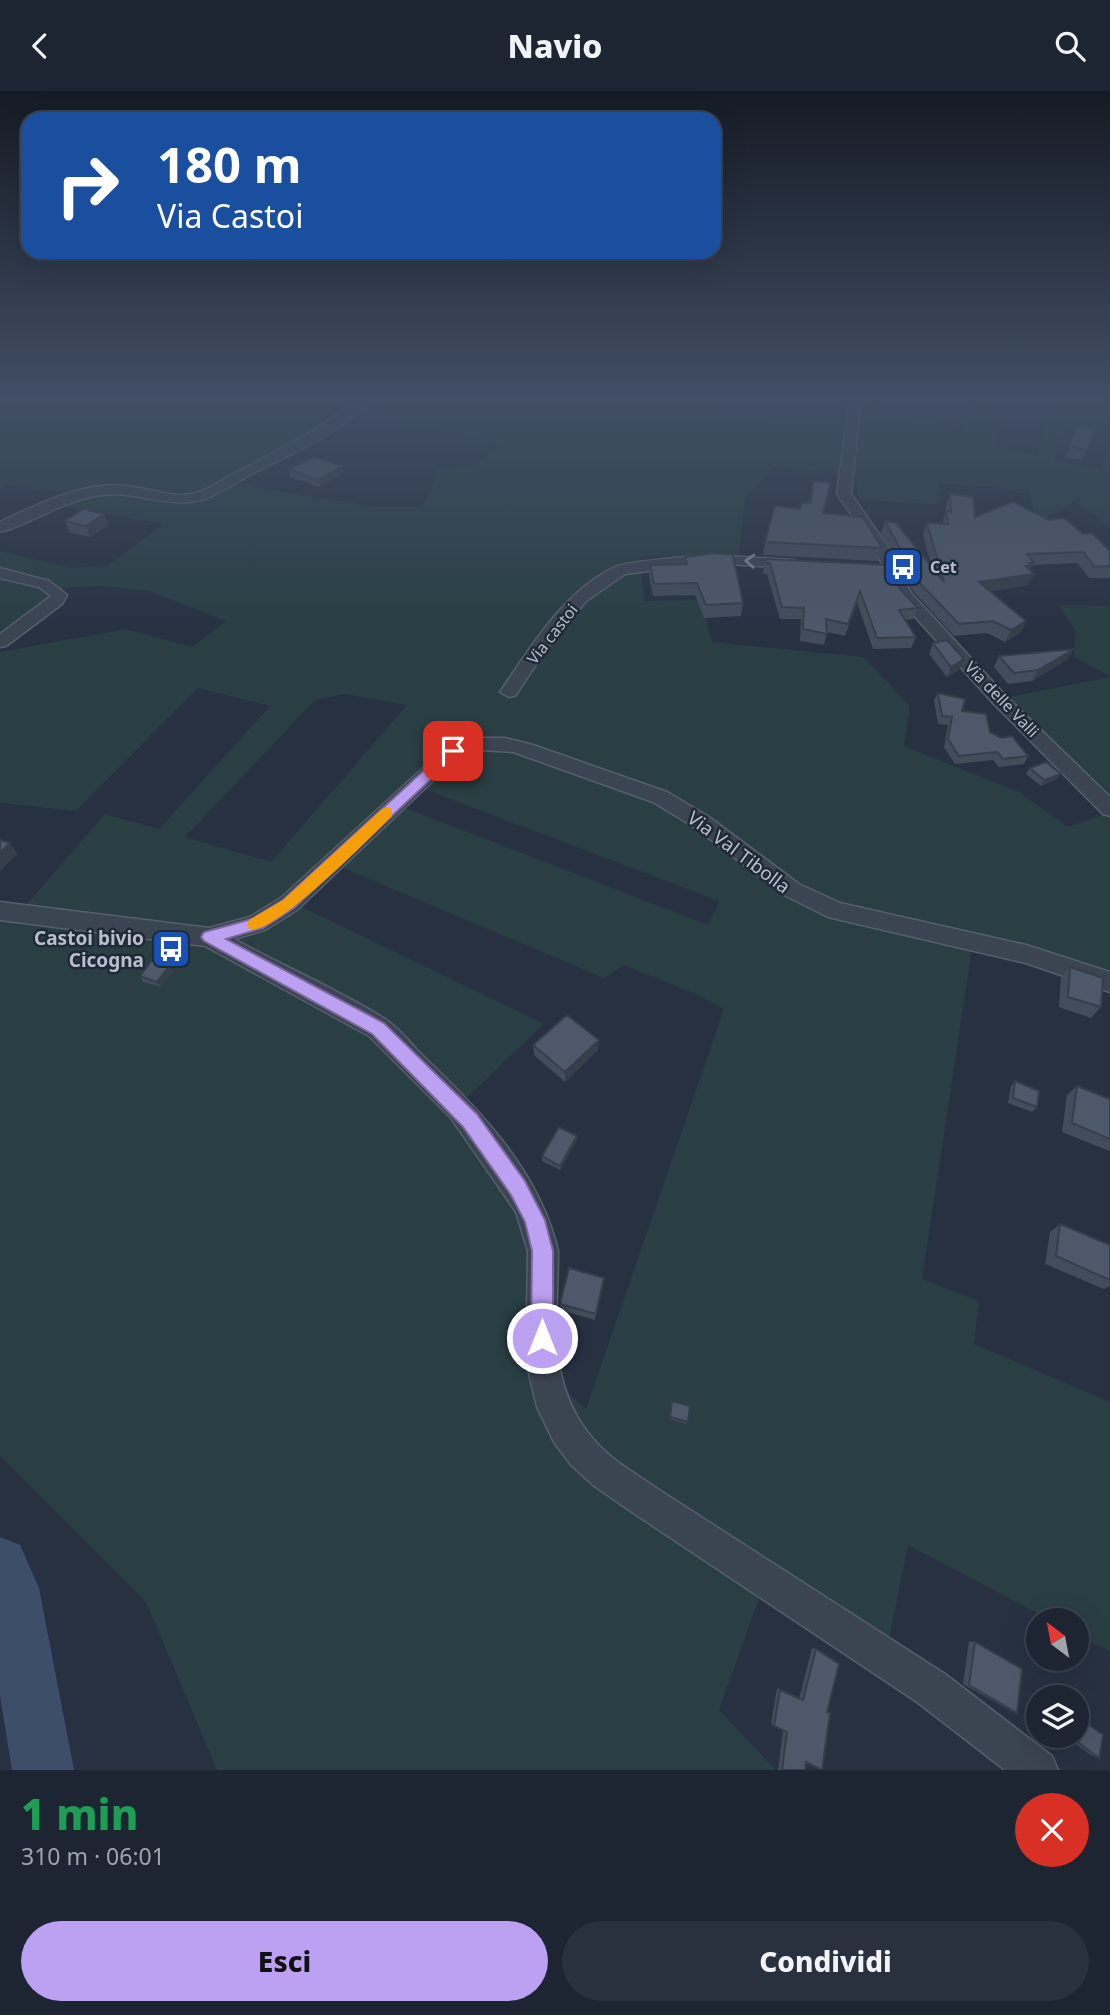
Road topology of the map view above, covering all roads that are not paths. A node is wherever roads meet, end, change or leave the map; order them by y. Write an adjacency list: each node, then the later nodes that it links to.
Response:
1 (241, 475): 3 (street)
2 (846, 475): 8 (street, Via delle Valli)
3 (0, 528)
4 (812, 565): 7 (street, Via castoi, one-way to 7)
5 (0, 573): 6 (street)
6 (0, 642)
7 (509, 692)
8 (1110, 809)
9 (0, 911): 10 (street)
10 (209, 937): 11 (street, Via Val Tibolla); 12 (street)
11 (1110, 982)
12 (1038, 1770)

